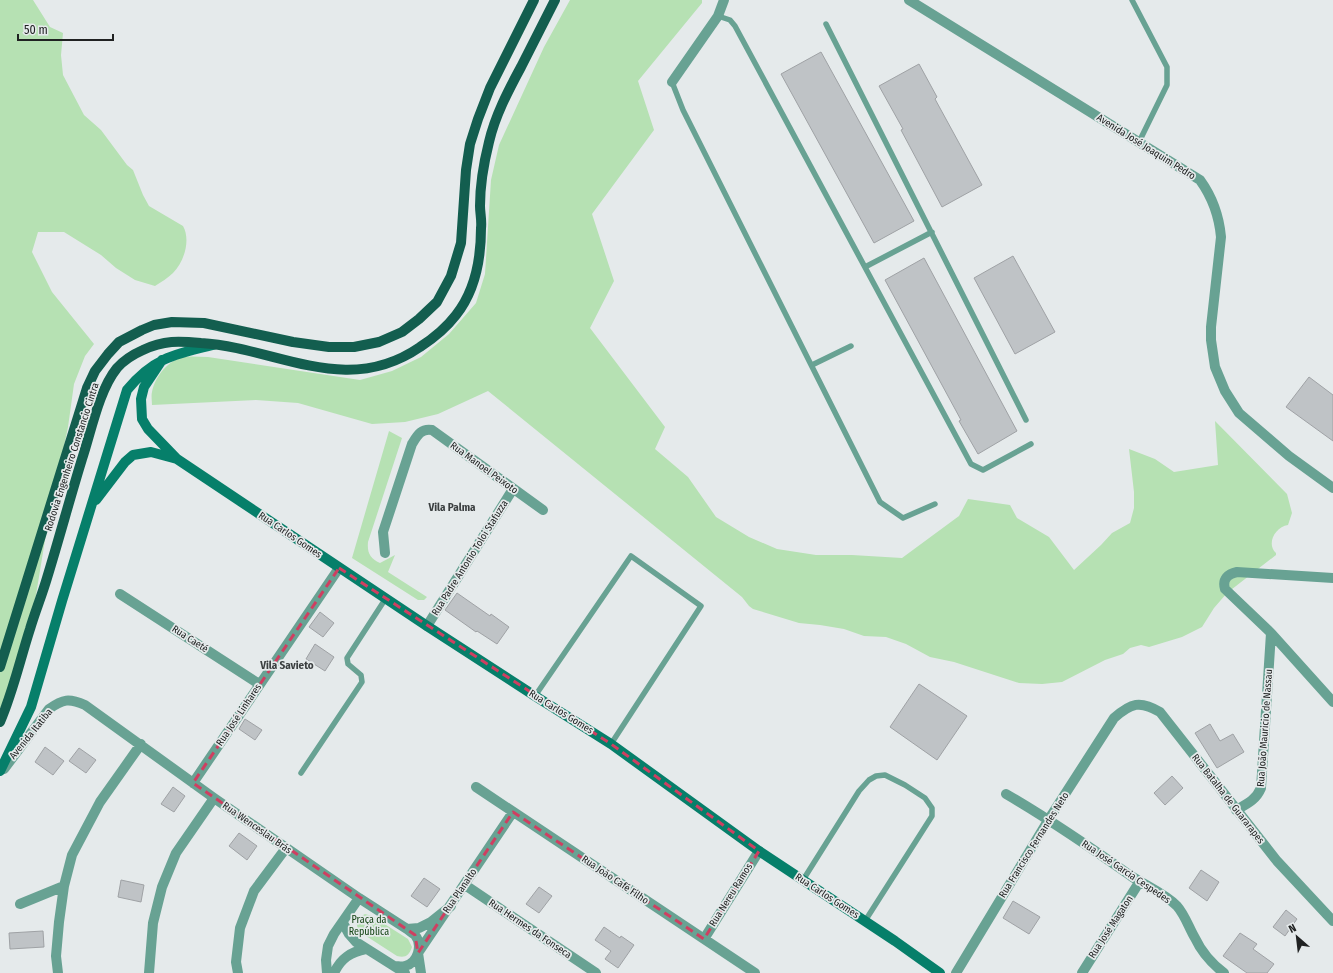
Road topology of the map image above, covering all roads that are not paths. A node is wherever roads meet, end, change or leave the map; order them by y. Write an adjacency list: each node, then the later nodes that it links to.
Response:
1 (534, 0): 31 (main road, Rodovia Engenheiro Constancio Cintra)
2 (555, 0): 12 (main road, Rodovia Engenheiro Constancio Cintra)
3 (724, 0): 6 (street)
4 (909, 0): 9 (street, Avenida José Joaquim Pedro)
5 (1132, 0): 9 (lane)
6 (718, 16): 8 (street); 11 (lane)
7 (826, 24): 10 (lane)
8 (672, 82): 15 (lane)
9 (1139, 142): 19 (street, Avenida José Joaquim Pedro)
10 (932, 232): 11 (lane); 16 (lane)
11 (865, 267): 17 (lane)
12 (218, 344): 14 (main road); 37 (main road, Rodovia Engenheiro Constancio Cintra)
13 (851, 346): 15 (lane)
14 (162, 360): 18 (main road); 21 (main road)
15 (812, 366): 22 (lane)
16 (1026, 420)
17 (1031, 444)
18 (177, 459): 21 (main road); 25 (main road, Rua Carlos Gomes)
19 (1333, 488)
20 (513, 489): 23 (street, Rua Manoel Peixoto); 24 (street, Rua Manoel Peixoto); 29 (street, Rua Padre Antonio Toloi Stafuzza)
21 (92, 504): 40 (main road)
22 (935, 504)
23 (543, 510)
24 (385, 553)
25 (339, 568): 28 (main road, Rua Carlos Gomes); 32 (street, Rua José Linhares)
26 (1333, 578): 30 (street)
27 (120, 594): 32 (street, Rua Caeté)
28 (386, 598): 29 (main road, Rua Carlos Gomes); 41 (lane)
29 (427, 626): 33 (main road, Rua Carlos Gomes)
30 (1272, 633): 35 (street); 46 (street, Rua João Mauricio de Nassau)
31 (0, 667)
32 (260, 684): 42 (street, Rua José Linhares)
33 (535, 696): 39 (main road, Rua Carlos Gomes); 39 (lane)
34 (65, 700): 38 (street, Rua Wenceslau Brás); 40 (street, Avenida Itatiba)
35 (1333, 702)
36 (1114, 718): 46 (street, Rua Batalha de Guararapes); 48 (street, Rua Francisco Fernandes Neto)
37 (0, 722)
38 (141, 744): 42 (street, Rua Wenceslau Brás); 54 (street)
39 (611, 744): 50 (main road, Rua Carlos Gomes)
40 (0, 772)
41 (301, 773)
42 (193, 783): 45 (street, Rua Wenceslau Brás)
43 (476, 787): 47 (street, Rua João Café Filho)
44 (1006, 794): 48 (street, Rua José Garcia Cespedes)
45 (214, 798): 49 (street, Rua Wenceslau Brás); 67 (street)
46 (1236, 810): 59 (street, Rua Batalha de Guararapes)
47 (513, 812): 53 (street, Rua Planalto); 62 (street, Rua João Café Filho)
48 (1049, 819): 52 (street, Rua José Garcia Cespedes); 76 (street, Rua Francisco Fernandes Neto)
49 (286, 848): 55 (street, Rua Wenceslau Brás); 68 (street)
50 (759, 851): 51 (main road, Rua Carlos Gomes); 62 (street, Rua Nereu Ramos)
51 (803, 880): 58 (main road, Rua Carlos Gomes); 58 (lane)
52 (1140, 881): 77 (street, Rua José Magaton); 78 (street, Rua José Garcia Cespedes)
53 (465, 885): 57 (street, Rua Planalto); 73 (street, Rua Hermes da Fonseca)
54 (64, 886): 56 (street); 66 (street)
55 (359, 898): 60 (street); 61 (street, Rua Wenceslau Brás)
56 (20, 904)
57 (451, 906): 61 (street); 64 (street, Rua Planalto)
58 (865, 921): 75 (main road, Rua Carlos Gomes)
59 (1333, 921)
60 (343, 923): 63 (street); 69 (street)
61 (407, 929): 64 (street, Rua Wenceslau Brás)
62 (704, 939): 74 (street, Rua João Café Filho)
63 (366, 949): 65 (street); 70 (street)
64 (418, 954): 65 (street, Rua Planalto); 72 (street)
65 (395, 966): 71 (street)
66 (58, 973)
67 (149, 973)
68 (238, 973)
69 (327, 973)
70 (334, 973)
71 (405, 973)
72 (422, 973)
73 (596, 973)
74 (755, 973)
75 (940, 973)
76 (956, 973)
77 (1082, 973)
78 (1224, 973)

